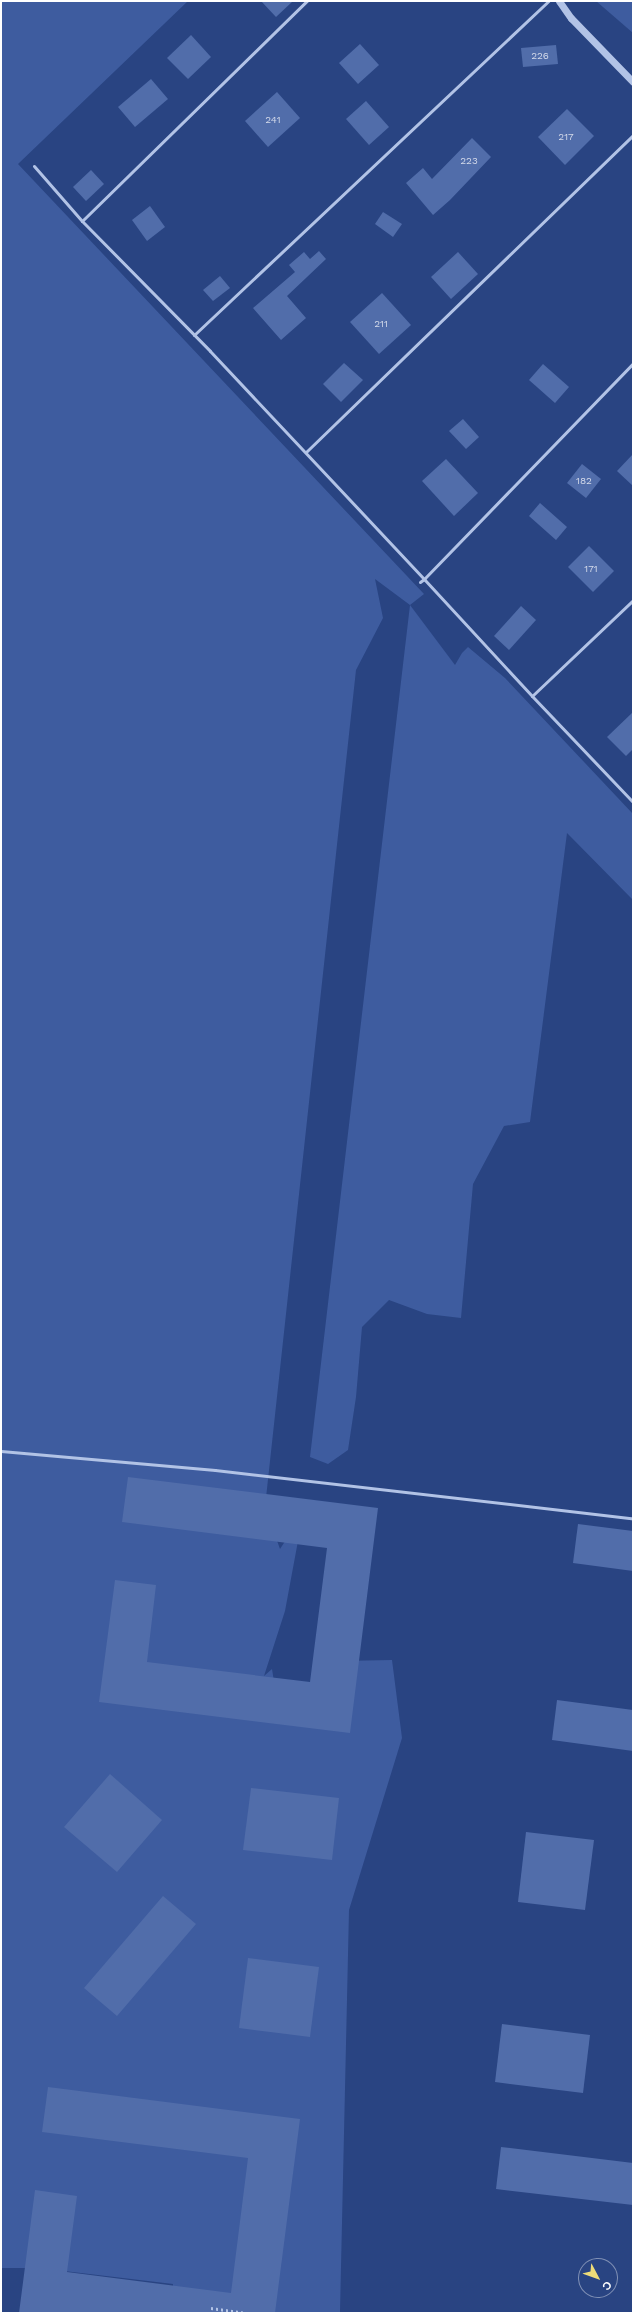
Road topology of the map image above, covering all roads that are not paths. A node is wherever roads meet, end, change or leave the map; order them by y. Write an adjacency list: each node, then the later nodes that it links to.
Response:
1 (307, 1): 7 (lane)
2 (548, 1): 8 (lane)
3 (559, 1): 4 (street)
4 (633, 82)
5 (633, 135): 10 (lane)
6 (34, 166): 7 (lane)
7 (82, 221): 8 (lane)
8 (194, 335): 10 (lane)
9 (633, 363): 11 (lane)
10 (306, 452): 11 (lane)
11 (424, 579): 12 (lane); 14 (lane)
12 (420, 582)
13 (633, 600): 14 (lane)
14 (532, 696): 15 (lane)
15 (633, 802)
16 (1, 1451): 17 (lane)
17 (633, 1518)

